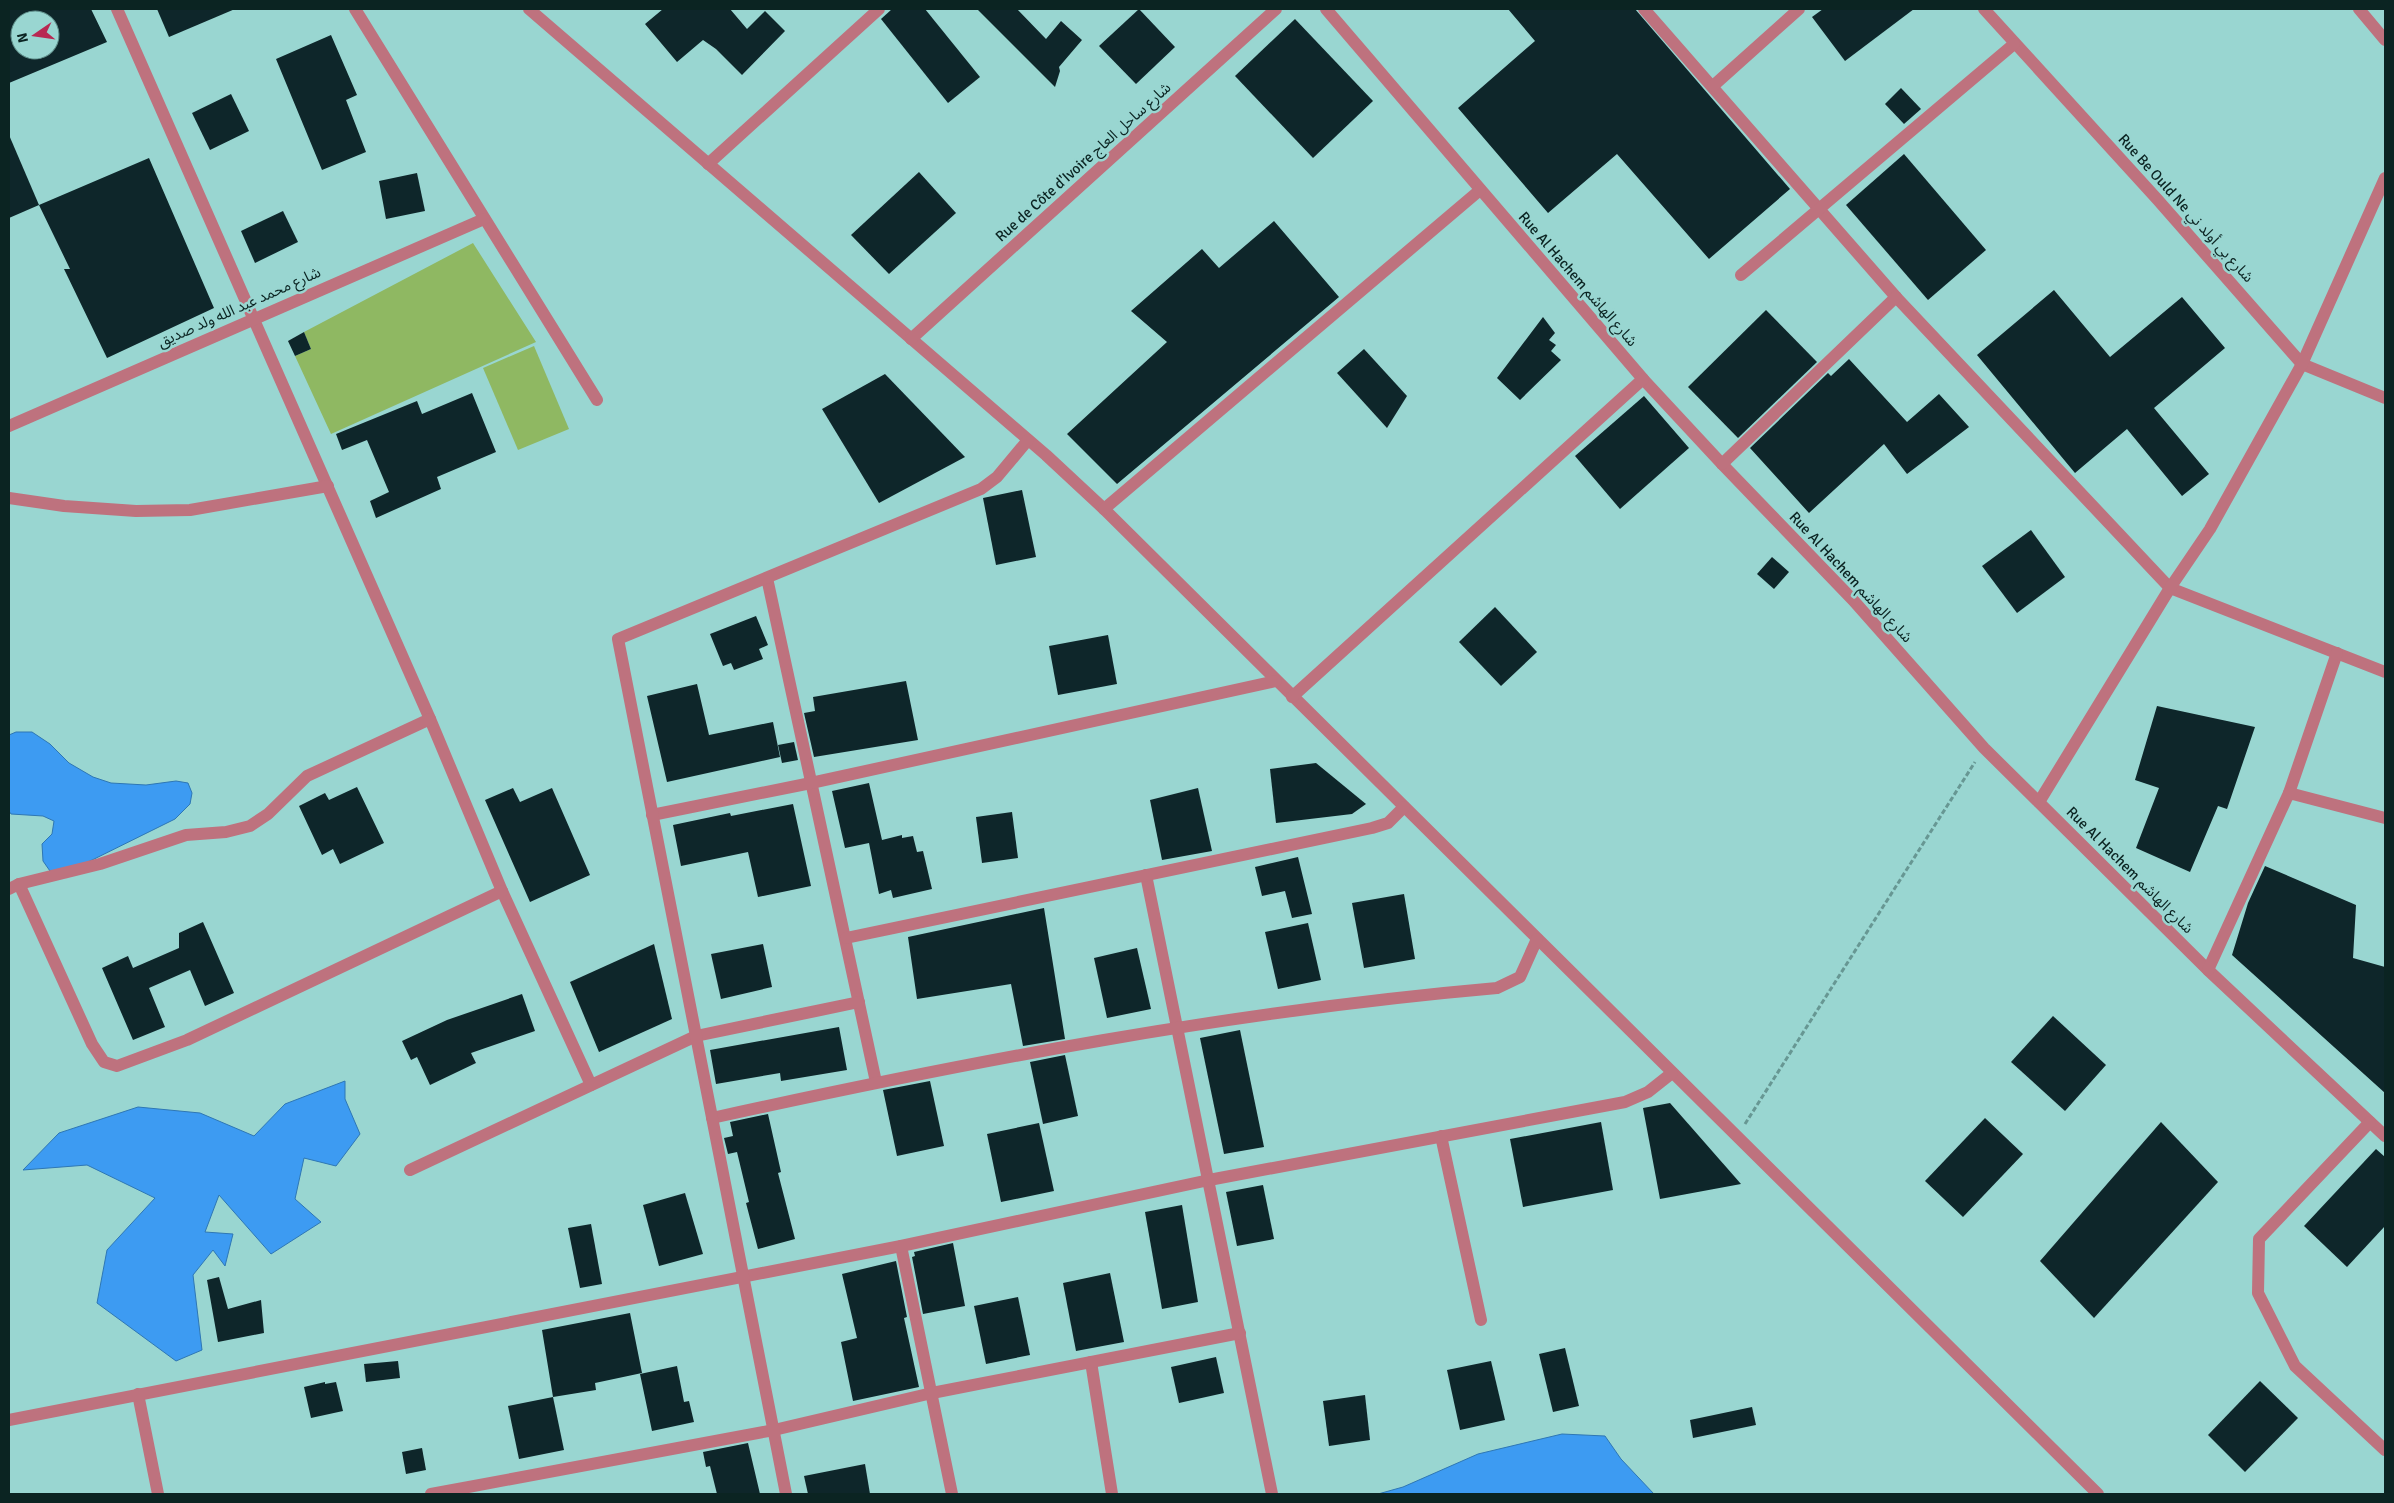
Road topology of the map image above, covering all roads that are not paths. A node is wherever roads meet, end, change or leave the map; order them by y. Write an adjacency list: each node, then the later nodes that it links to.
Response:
1 (117, 9): 21 (street)
2 (355, 9): 18 (street)
3 (529, 9): 14 (street)
4 (879, 9): 14 (street)
5 (1276, 9): 22 (street, Rue de Côte d'Ivoire شارع ساحل العاج)
6 (1326, 9): 16 (street, Rue Al Hachem شارع الهاشم)
7 (1644, 9): 13 (street)
8 (1799, 9): 13 (street)
9 (1984, 9): 12 (street, Rue Be Ould Ne شارع بي أولد ني)
10 (2359, 9): 11 (street)
11 (2385, 40)
12 (2014, 44): 17 (street); 23 (street, Rue Be Ould Ne شارع بي أولد ني)
13 (1713, 86): 17 (street)
14 (708, 164): 22 (street)
15 (2385, 178): 23 (street)
16 (1480, 190): 24 (street, Rue Al Hachem شارع الهاشم); 32 (street)
17 (1820, 209): 19 (street); 20 (street)
18 (484, 218): 21 (street, شارع محمد عبد الله ولد صديق); 26 (street)
19 (1741, 276)
20 (1896, 297): 29 (street); 34 (street)
21 (253, 318): 27 (street, شارع محمد عبد الله ولد صديق); 30 (street)
22 (911, 339): 28 (street)
23 (2302, 364): 25 (street, Rue Be Ould Ne شارع بي أولد ني); 34 (street)
24 (1642, 379): 29 (street, Rue Al Hachem شارع الهاشم); 38 (street)
25 (2385, 398)
26 (597, 400)
27 (9, 426)
28 (1028, 440): 32 (street); 33 (street)
29 (1722, 464): 42 (street, Rue Al Hachem شارع الهاشم)
30 (328, 486): 31 (street); 39 (street)
31 (9, 498)
32 (1104, 509): 37 (street)
33 (767, 578): 40 (street); 44 (street)
34 (2170, 588): 35 (street); 42 (street)
35 (2337, 653): 36 (street); 41 (street)
36 (2385, 672)
37 (1276, 681): 38 (street); 40 (street)
38 (1292, 696): 43 (street)
39 (430, 719): 47 (street); 48 (street)
40 (810, 783): 44 (street); 49 (street)
41 (2289, 793): 45 (street); 51 (street)
42 (2039, 802): 51 (street, Rue Al Hachem شارع الهاشم)
43 (1404, 807): 46 (street); 50 (street)
44 (652, 815): 54 (street)
45 (2385, 818)
46 (1146, 875): 49 (street); 53 (street)
47 (14, 886): 48 (street)
48 (502, 891): 57 (street)
49 (846, 938): 52 (street)
50 (1537, 939): 53 (street); 55 (street)
51 (2208, 970): 59 (street, Rue Al Hachem شارع الهاشم)
52 (859, 1002): 54 (street); 56 (street)
53 (1177, 1027): 56 (street); 63 (street)
54 (696, 1036): 57 (street); 58 (street)
55 (1672, 1073): 60 (street); 81 (street)
56 (876, 1082): 58 (street)
57 (591, 1085): 62 (street)
58 (712, 1118): 65 (street)
59 (2370, 1122): 61 (street, Rue Al Hachem شارع الهاشم); 73 (street)
60 (1441, 1136): 63 (street); 66 (street)
61 (2385, 1136)
62 (410, 1170)
63 (1209, 1180): 64 (street); 67 (street)
64 (902, 1246): 65 (street); 69 (street)
65 (744, 1276): 70 (street); 72 (street)
66 (1481, 1320)
67 (1240, 1333): 68 (street); 80 (street)
68 (1090, 1362): 69 (street); 79 (street)
69 (932, 1393): 72 (street); 78 (street)
70 (138, 1394): 71 (street); 75 (street)
71 (9, 1420)
72 (774, 1430): 74 (street); 77 (street)
73 (2385, 1450)
74 (454, 1492): 76 (street)
75 (158, 1494)
76 (431, 1494)
77 (786, 1494)
78 (952, 1494)
79 (1112, 1494)
80 (1272, 1494)
81 (2098, 1494)

